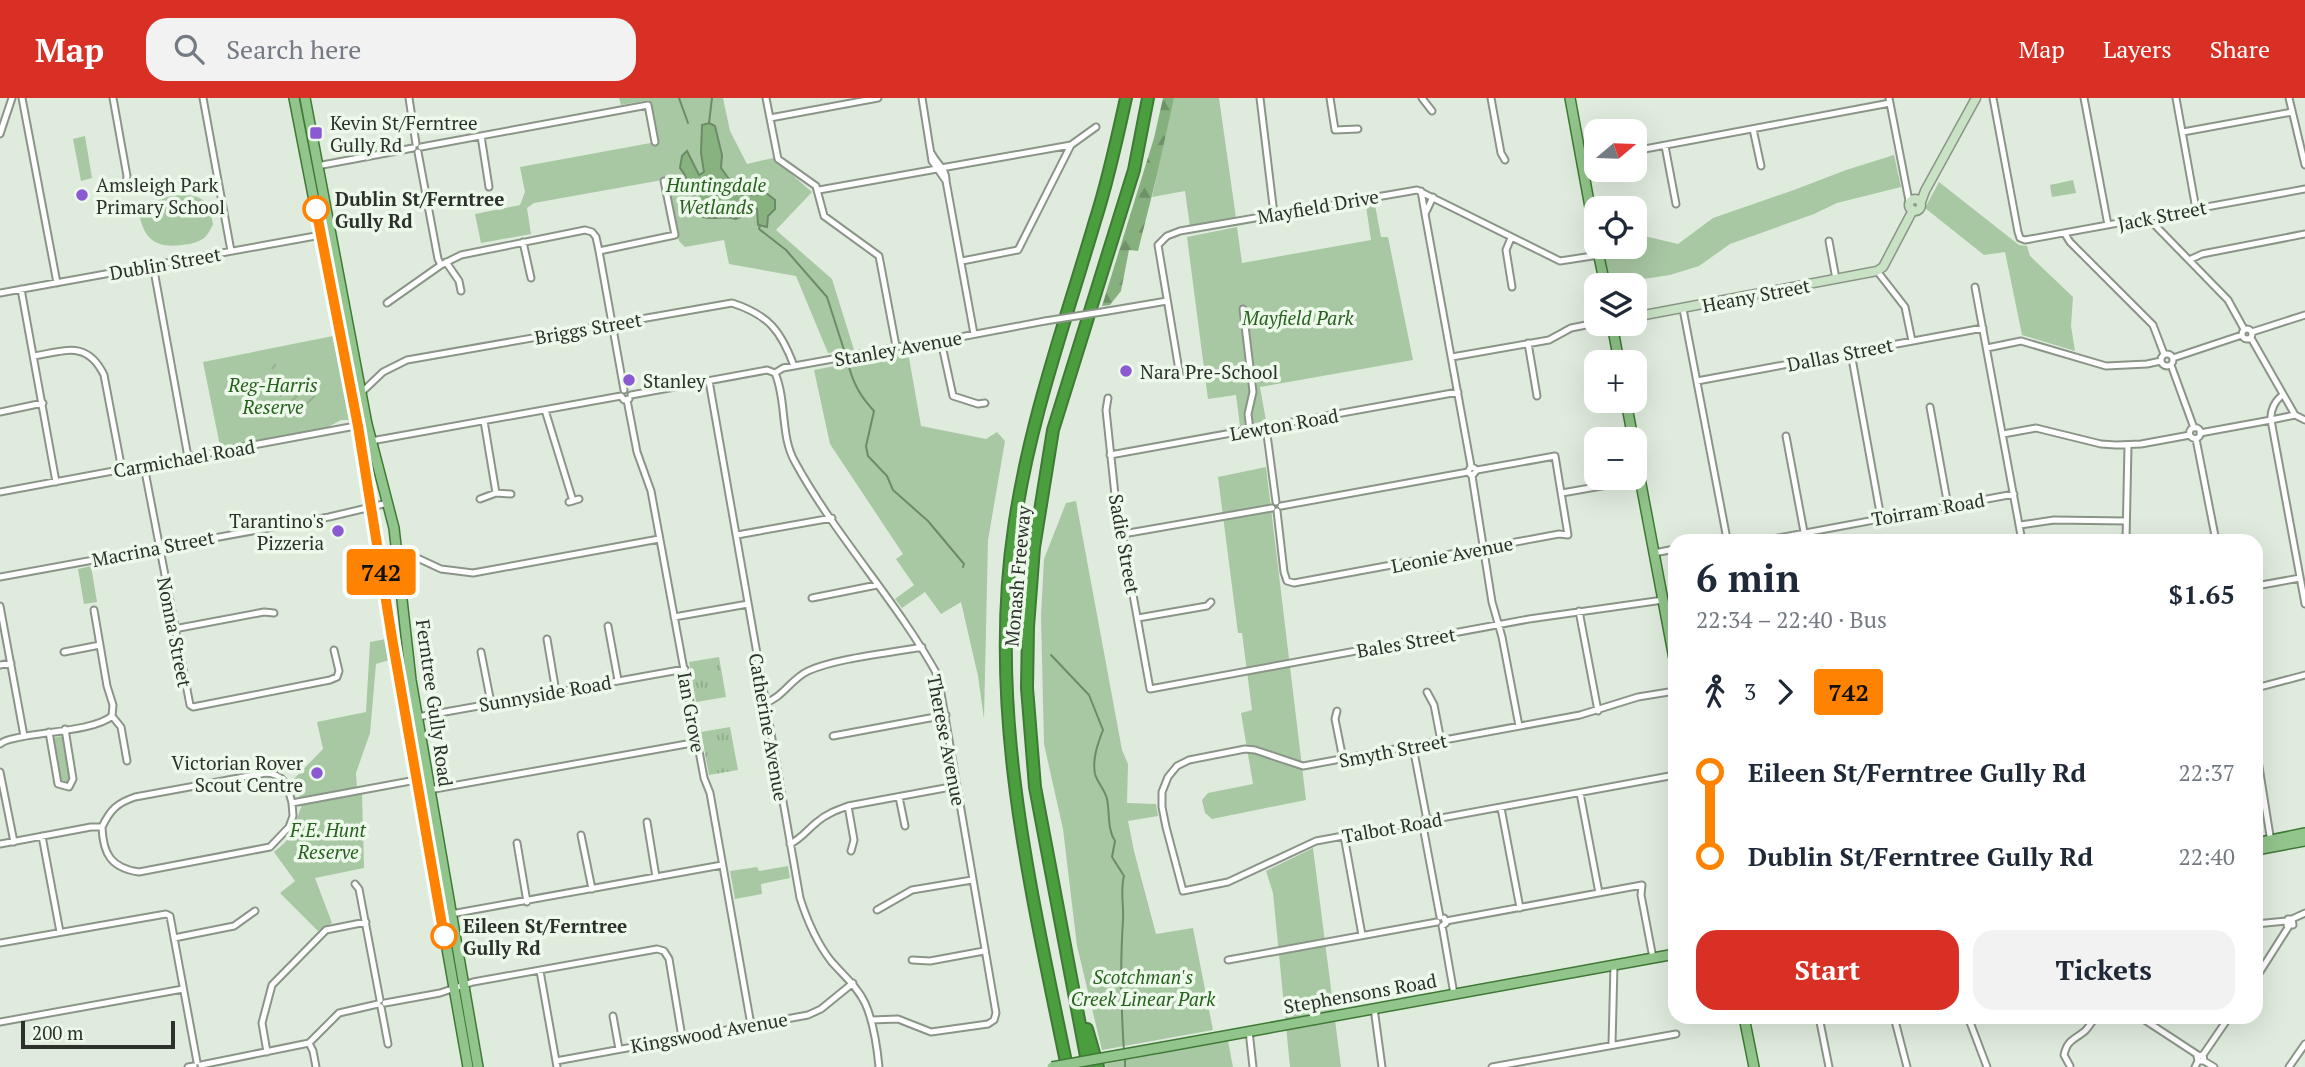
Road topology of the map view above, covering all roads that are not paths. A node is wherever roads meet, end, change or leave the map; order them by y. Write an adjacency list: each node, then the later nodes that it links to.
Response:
1 (12, 98): 33 (street)
2 (22, 98): 79 (street)
3 (113, 98): 51 (street)
4 (203, 98): 69 (street)
5 (294, 98): 63 (main road, Ferntree Gully Road)
6 (305, 98): 44 (main road, Ferntree Gully Road)
7 (409, 98): 38 (street)
8 (766, 98): 28 (street)
9 (878, 98): 25 (street)
10 (923, 98): 46 (street)
11 (1126, 98): 290 (highway, Monash Freeway)
12 (1148, 98): 47 (highway, Monash Freeway)
13 (1154, 98): 47 (highway)
14 (1260, 98): 59 (street)
15 (1330, 98): 30 (street)
16 (1422, 98): 26 (street)
17 (1491, 98): 40 (street)
18 (1570, 98): 41 (main road)
19 (1976, 98): 56 (street)
20 (2084, 98): 62 (street)
21 (2176, 98): 32 (street)
22 (2289, 98): 27 (street)
23 (1993, 99): 64 (street, Jack Street)
24 (1890, 100): 31 (street); 56 (street)
25 (839, 102): 28 (street)
26 (1432, 111)
27 (2292, 112): 32 (street); 43 (street)
28 (770, 117): 52 (street)
29 (1096, 127): 36 (street)
30 (1358, 129)
31 (1753, 129): 37 (street); 45 (street)
32 (2183, 132): 58 (street)
33 (0, 134)
34 (481, 136): 35 (street); 38 (street); 49 (street)
35 (655, 142)
36 (1071, 145): 46 (street); 73 (street)
37 (1665, 146): 39 (street); 57 (street)
38 (417, 148): 44 (street); 74 (street)
39 (1647, 149)
40 (1505, 160)
41 (1581, 160): 42 (street); 54 (main road)
42 (1584, 160)
43 (2305, 165)
44 (317, 166): 63 (main road, Ferntree Gully Road)
45 (1761, 166)
46 (939, 168): 52 (street); 73 (street)
47 (1134, 170): 285 (highway, Monash Freeway)
48 (664, 181): 70 (street)
49 (489, 187)
50 (2305, 188): 58 (street, Jack Street)
51 (125, 190)
52 (819, 190): 100 (street)
53 (1421, 191): 55 (street); 59 (street, Mayfield Drive); 60 (street)
54 (1588, 196)
55 (1433, 197): 60 (street); 66 (street)
56 (1915, 203): 76 (street)
57 (1676, 204)
58 (2196, 209): 61 (street, Jack Street)
59 (1274, 214): 85 (street, Mayfield Drive)
60 (1425, 214): 105 (street)
61 (2148, 218): 62 (street, Jack Street); 72 (street)
62 (2108, 225): 64 (street, Jack Street)
63 (326, 234): 69 (street, Dublin Street); 114 (main road, Ferntree Gully Road); 129 (main road, Ferntree Gully Road)
64 (2065, 234): 103 (street)
65 (2305, 234): 72 (street)
66 (1511, 239): 71 (street); 80 (street)
67 (1829, 241): 78 (street)
68 (523, 242): 70 (street, Ian Grove); 74 (street); 77 (street)
69 (231, 251): 75 (street, Dublin Street)
70 (599, 251): 91 (street, Ian Grove)
71 (1584, 255)
72 (2189, 260): 94 (street)
73 (962, 261): 95 (street)
74 (444, 264): 83 (street); 86 (street)
75 (153, 265): 79 (street, Dublin Street); 141 (street)
76 (1877, 271): 78 (street, Heany Street); 98 (street)
77 (531, 278)
78 (1836, 279): 88 (street, Heany Street)
79 (57, 282): 82 (street, Dublin Street)
80 (1512, 287)
81 (1975, 287): 93 (street)
82 (21, 289): 84 (street, Dublin Street); 104 (street)
83 (461, 291)
84 (0, 293)
85 (1167, 301): 95 (street, Stanley Avenue, bridge); 111 (street, Mayfield Drive)
86 (387, 303)
87 (1243, 309): 132 (street)
88 (1683, 309): 89 (street, Heany Street); 113 (street)
89 (1647, 315)
90 (2305, 316): 96 (street)
91 (611, 324): 109 (street, Briggs Street); 114 (street, Briggs Street); 116 (street, Ian Grove)
92 (1584, 325): 99 (street)
93 (1983, 328): 98 (street, Dallas Street); 101 (street)
94 (2243, 332): 96 (street); 106 (street)
95 (974, 334): 97 (street, Stanley Avenue)
96 (2251, 335): 117 (street)
97 (941, 341): 100 (street, Stanley Avenue); 120 (street)
98 (1912, 341): 102 (street, Dallas Street)
99 (1528, 344): 105 (street); 118 (street)
100 (896, 346): 109 (street, Stanley Avenue)
101 (1987, 348): 107 (street); 133 (street)
102 (1851, 352): 113 (street, Dallas Street); 160 (street)
103 (2164, 354): 106 (street); 107 (street)
104 (34, 356): 121 (street); 143 (street)
105 (1452, 357): 115 (street)
106 (2173, 358): 108 (street)
107 (2161, 361): 108 (street)
108 (2171, 365): 131 (street)
109 (794, 366): 110 (street, Stanley Avenue)
110 (775, 373): 112 (street, Stanley Avenue); 159 (street, Therese Avenue)
111 (1180, 376)
112 (709, 381): 116 (street, Stanley Avenue); 170 (street, Catherine Avenue)
113 (1698, 381): 165 (street)
114 (361, 392): 129 (main road, Ferntree Gully Road)
115 (1458, 392): 130 (street, Lewton Road); 144 (street)
116 (626, 395): 123 (street, Stanley Avenue); 171 (street, Ian Grove)
117 (2283, 395): 125 (street); 126 (street)
118 (1537, 396)
119 (1108, 398): 140 (street, Sadie Street)
120 (985, 403)
121 (43, 404): 124 (street); 145 (street)
122 (1930, 407): 156 (street)
123 (545, 410): 128 (street, Stanley Avenue); 154 (street)
124 (0, 412)
125 (2295, 415): 126 (street); 127 (street)
126 (2271, 420): 136 (street); 177 (street)
127 (2305, 420)
128 (484, 421): 137 (street, Stanley Avenue); 149 (street)
129 (362, 425): 137 (main road, Ferntree Gully Road); 138 (main road, Ferntree Gully Road); 141 (street, Carmichael Road)
130 (1266, 427): 132 (street, Lewton Road); 158 (street)
131 (2194, 428): 134 (street); 136 (street)
132 (1250, 430): 140 (street, Lewton Road)
133 (2003, 434): 139 (street); 152 (street)
134 (2190, 435): 136 (street); 139 (street)
135 (1786, 436): 163 (street)
136 (2198, 436): 169 (street)
137 (371, 441): 138 (street, Stanley Avenue); 155 (main road, Ferntree Gully Road)
138 (360, 443): 157 (main road, Ferntree Gully Road)
139 (2129, 445): 161 (street)
140 (1110, 455): 164 (street, Sadie Street)
141 (188, 457): 142 (street, Carmichael Road)
142 (144, 466): 143 (street, Carmichael Road); 172 (street, Nonna Street)
143 (122, 470): 145 (street, Carmichael Road)
144 (1472, 471): 151 (street); 158 (street); 173 (street)
145 (56, 482): 148 (street, Carmichael Road)
146 (1585, 490): 151 (street)
147 (1643, 490): 178 (main road)
148 (0, 492)
149 (496, 493): 150 (street); 153 (street)
150 (511, 494)
151 (1562, 494): 173 (street, Leonie Avenue)
152 (2014, 494): 156 (street, Toirram Road); 162 (street)
153 (480, 499)
154 (574, 501)
155 (388, 503): 157 (street, Macrina Street); 174 (main road, Ferntree Gully Road)
156 (1948, 506): 160 (street, Toirram Road)
157 (371, 507): 172 (street, Macrina Street); 221 (main road, Ferntree Gully Road)
158 (1277, 507): 164 (street); 173 (street, Leonie Avenue)
159 (832, 518): 170 (street); 181 (street, Therese Avenue)
160 (1881, 518): 163 (street, Toirram Road)
161 (2126, 521): 162 (street); 168 (street)
162 (2020, 525): 167 (street)
163 (1804, 533): 166 (street, Toirram Road)
164 (1122, 534): 193 (street, Sadie Street)
165 (1726, 534)
166 (1799, 534)
167 (2021, 534)
168 (2126, 534)
169 (2215, 534)
170 (737, 535): 186 (street, Catherine Avenue)
171 (659, 539): 174 (street); 192 (street, Ian Grove)
172 (159, 547): 179 (street, Macrina Street); 197 (street, Nonna Street)
173 (1485, 548): 194 (street)
174 (398, 549): 220 (main road, Ferntree Gully Road)
175 (2305, 549): 177 (street)
176 (1668, 550): 178 (street)
177 (2295, 551): 180 (street)
178 (1654, 553): 184 (main road)
179 (0, 577)
180 (2300, 578): 182 (street); 187 (street)
181 (877, 585): 183 (street); 200 (street, Therese Avenue)
182 (2263, 585)
183 (811, 598)
184 (1663, 600): 190 (street, Bales Street); 196 (main road)
185 (1212, 602): 193 (street)
186 (748, 604): 192 (street); 215 (street, Catherine Avenue)
187 (2305, 604)
188 (0, 606): 204 (street)
189 (94, 610): 199 (street)
190 (1579, 611): 194 (street, Bales Street); 217 (street)
191 (274, 613): 197 (street)
192 (674, 617): 206 (street, Ian Grove)
193 (1138, 618): 210 (street, Sadie Street)
194 (1498, 625): 210 (street, Bales Street); 222 (street)
195 (608, 626): 208 (street)
196 (1668, 626)
197 (174, 629): 201 (street, Nonna Street)
198 (547, 639): 211 (street)
199 (100, 645): 202 (street); 219 (street)
200 (922, 647): 215 (street); 218 (street, Therese Avenue)
201 (334, 650)
202 (64, 652)
203 (481, 652): 214 (street)
204 (11, 663): 205 (street); 225 (street)
205 (0, 665)
206 (685, 669): 208 (street, Sunnyside Road); 228 (street, Ian Grove)
207 (2305, 675): 209 (street)
208 (618, 680): 211 (street, Sunnyside Road)
209 (2263, 686)
210 (1150, 689)
211 (556, 692): 214 (street, Sunnyside Road)
212 (1427, 692): 227 (street)
213 (1668, 692): 217 (street, Smyth Street)
214 (491, 703): 220 (street, Sunnyside Road)
215 (765, 703): 259 (street, Catherine Avenue)
216 (1337, 711): 231 (street)
217 (1598, 711): 222 (street, Smyth Street)
218 (946, 715): 226 (street); 236 (street, Therese Avenue)
219 (112, 716): 223 (street); 232 (street)
220 (416, 716): 221 (street, Sunnyside Road); 237 (main road, Ferntree Gully Road)
221 (406, 719): 235 (main road, Ferntree Gully Road)
222 (1519, 726): 227 (street, Smyth Street)
223 (65, 729): 224 (street); 224 (street)
224 (49, 732): 225 (street)
225 (24, 736): 229 (street)
226 (833, 736)
227 (1441, 741): 230 (street, Smyth Street)
228 (698, 742): 237 (street); 262 (street, Ian Grove)
229 (0, 744)
230 (1413, 747): 231 (street, Smyth Street); 244 (street)
231 (1342, 760): 248 (street, Smyth Street)
232 (127, 761)
233 (0, 772): 254 (street)
234 (1668, 776): 239 (street, Talbot Road)
235 (416, 780): 241 (street); 295 (main road, Ferntree Gully Road)
236 (956, 786): 240 (street); 264 (street, Therese Avenue)
237 (429, 790): 273 (main road, Ferntree Gully Road)
238 (2263, 790): 257 (street)
239 (1580, 793): 243 (street, Talbot Road); 267 (street)
240 (899, 797): 242 (street); 246 (street)
241 (292, 803): 247 (street); 247 (street)
242 (848, 806): 259 (street); 261 (street)
243 (1501, 807): 244 (street, Talbot Road); 269 (street)
244 (1424, 821): 252 (street, Talbot Road); 275 (street)
245 (648, 822): 263 (street)
246 (905, 826)
247 (102, 827): 251 (street)
248 (1166, 827): 252 (street, Talbot Road)
249 (2305, 833): 257 (main road)
250 (581, 835): 266 (street)
251 (42, 836): 254 (street); 278 (street)
252 (1343, 836): 279 (street)
253 (2305, 841): 257 (main road)
254 (14, 842): 258 (street)
255 (517, 843): 268 (street)
256 (2263, 843): 257 (main road)
257 (2272, 843): 260 (main road)
258 (0, 844)
259 (790, 845): 292 (street, Catherine Avenue)
260 (2263, 847)
261 (851, 852)
262 (722, 865): 263 (street); 309 (street, Ian Grove)
263 (656, 877): 266 (street)
264 (972, 880): 270 (street); 282 (street, Therese Avenue)
265 (355, 884): 274 (street)
266 (592, 889): 268 (street)
267 (1599, 893): 269 (street); 284 (street)
268 (527, 902): 273 (street)
269 (1520, 908): 275 (street)
270 (877, 909)
271 (255, 911): 280 (street)
272 (2305, 913): 276 (street)
273 (451, 914): 293 (main road, Ferntree Gully Road)
274 (366, 922): 297 (street); 318 (street)
275 (1441, 922): 279 (street); 296 (street)
276 (2289, 922): 277 (street); 289 (street)
277 (2263, 924)
278 (60, 932): 280 (street); 281 (street)
279 (1362, 935): 287 (street)
280 (174, 938): 294 (street)
281 (0, 943)
282 (984, 951): 286 (street); 300 (street, Therese Avenue)
283 (1668, 955): 284 (main road, Stephensons Road)
284 (1653, 958): 288 (main road, Stephensons Road)
285 (1066, 959): 331 (highway, Monash Freeway); 332 (highway)
286 (912, 960)
287 (1228, 960)
288 (1614, 965): 296 (main road, Stephensons Road); 316 (street)
289 (2263, 966)
290 (1048, 970): 329 (highway); 330 (highway, Monash Freeway)
291 (540, 971): 293 (street); 312 (street); 320 (street)
292 (853, 983): 300 (street, Catherine Avenue); 309 (street, Kingswood Avenue)
293 (464, 985): 295 (street); 326 (main road, Ferntree Gully Road)
294 (183, 989): 301 (street); 321 (street)
295 (454, 989): 297 (street); 325 (main road, Ferntree Gully Road)
296 (1454, 994): 298 (main road, Stephensons Road)
297 (381, 1004): 313 (street); 314 (street)
298 (1374, 1008): 310 (main road, Stephensons Road); 334 (street)
299 (613, 1016): 317 (street)
300 (871, 1020): 327 (street, Catherine Avenue)
301 (0, 1023)
302 (1745, 1024): 336 (main road)
303 (1820, 1024): 337 (street)
304 (1896, 1024): 338 (street)
305 (1971, 1024): 339 (street)
306 (2091, 1024): 323 (street)
307 (2150, 1024): 319 (street)
308 (2224, 1024): 319 (street)
309 (751, 1025): 312 (street, Kingswood Avenue)
310 (1249, 1031): 328 (main road, Stephensons Road, bridge); 333 (street)
311 (1676, 1034): 316 (street)
312 (682, 1037): 317 (street, Kingswood Avenue)
313 (309, 1043): 318 (street); 324 (street)
314 (388, 1044)
315 (2305, 1044): 341 (street)
316 (1612, 1045): 322 (street)
317 (619, 1049): 320 (street, Kingswood Avenue)
318 (267, 1052): 321 (street)
319 (2200, 1060): 340 (street)
320 (556, 1064)
321 (196, 1066)
322 (1504, 1066): 335 (street)
323 (2070, 1066)
324 (316, 1067)
325 (468, 1067)
326 (478, 1067)
327 (881, 1067)
328 (1052, 1067)
329 (1059, 1067)
330 (1068, 1067)
331 (1088, 1067)
332 (1098, 1067)
333 (1254, 1067)
334 (1382, 1067)
335 (1492, 1067)
336 (1754, 1067)
337 (1829, 1067)
338 (1907, 1067)
339 (1987, 1067)
340 (2214, 1067)
341 (2289, 1067)

